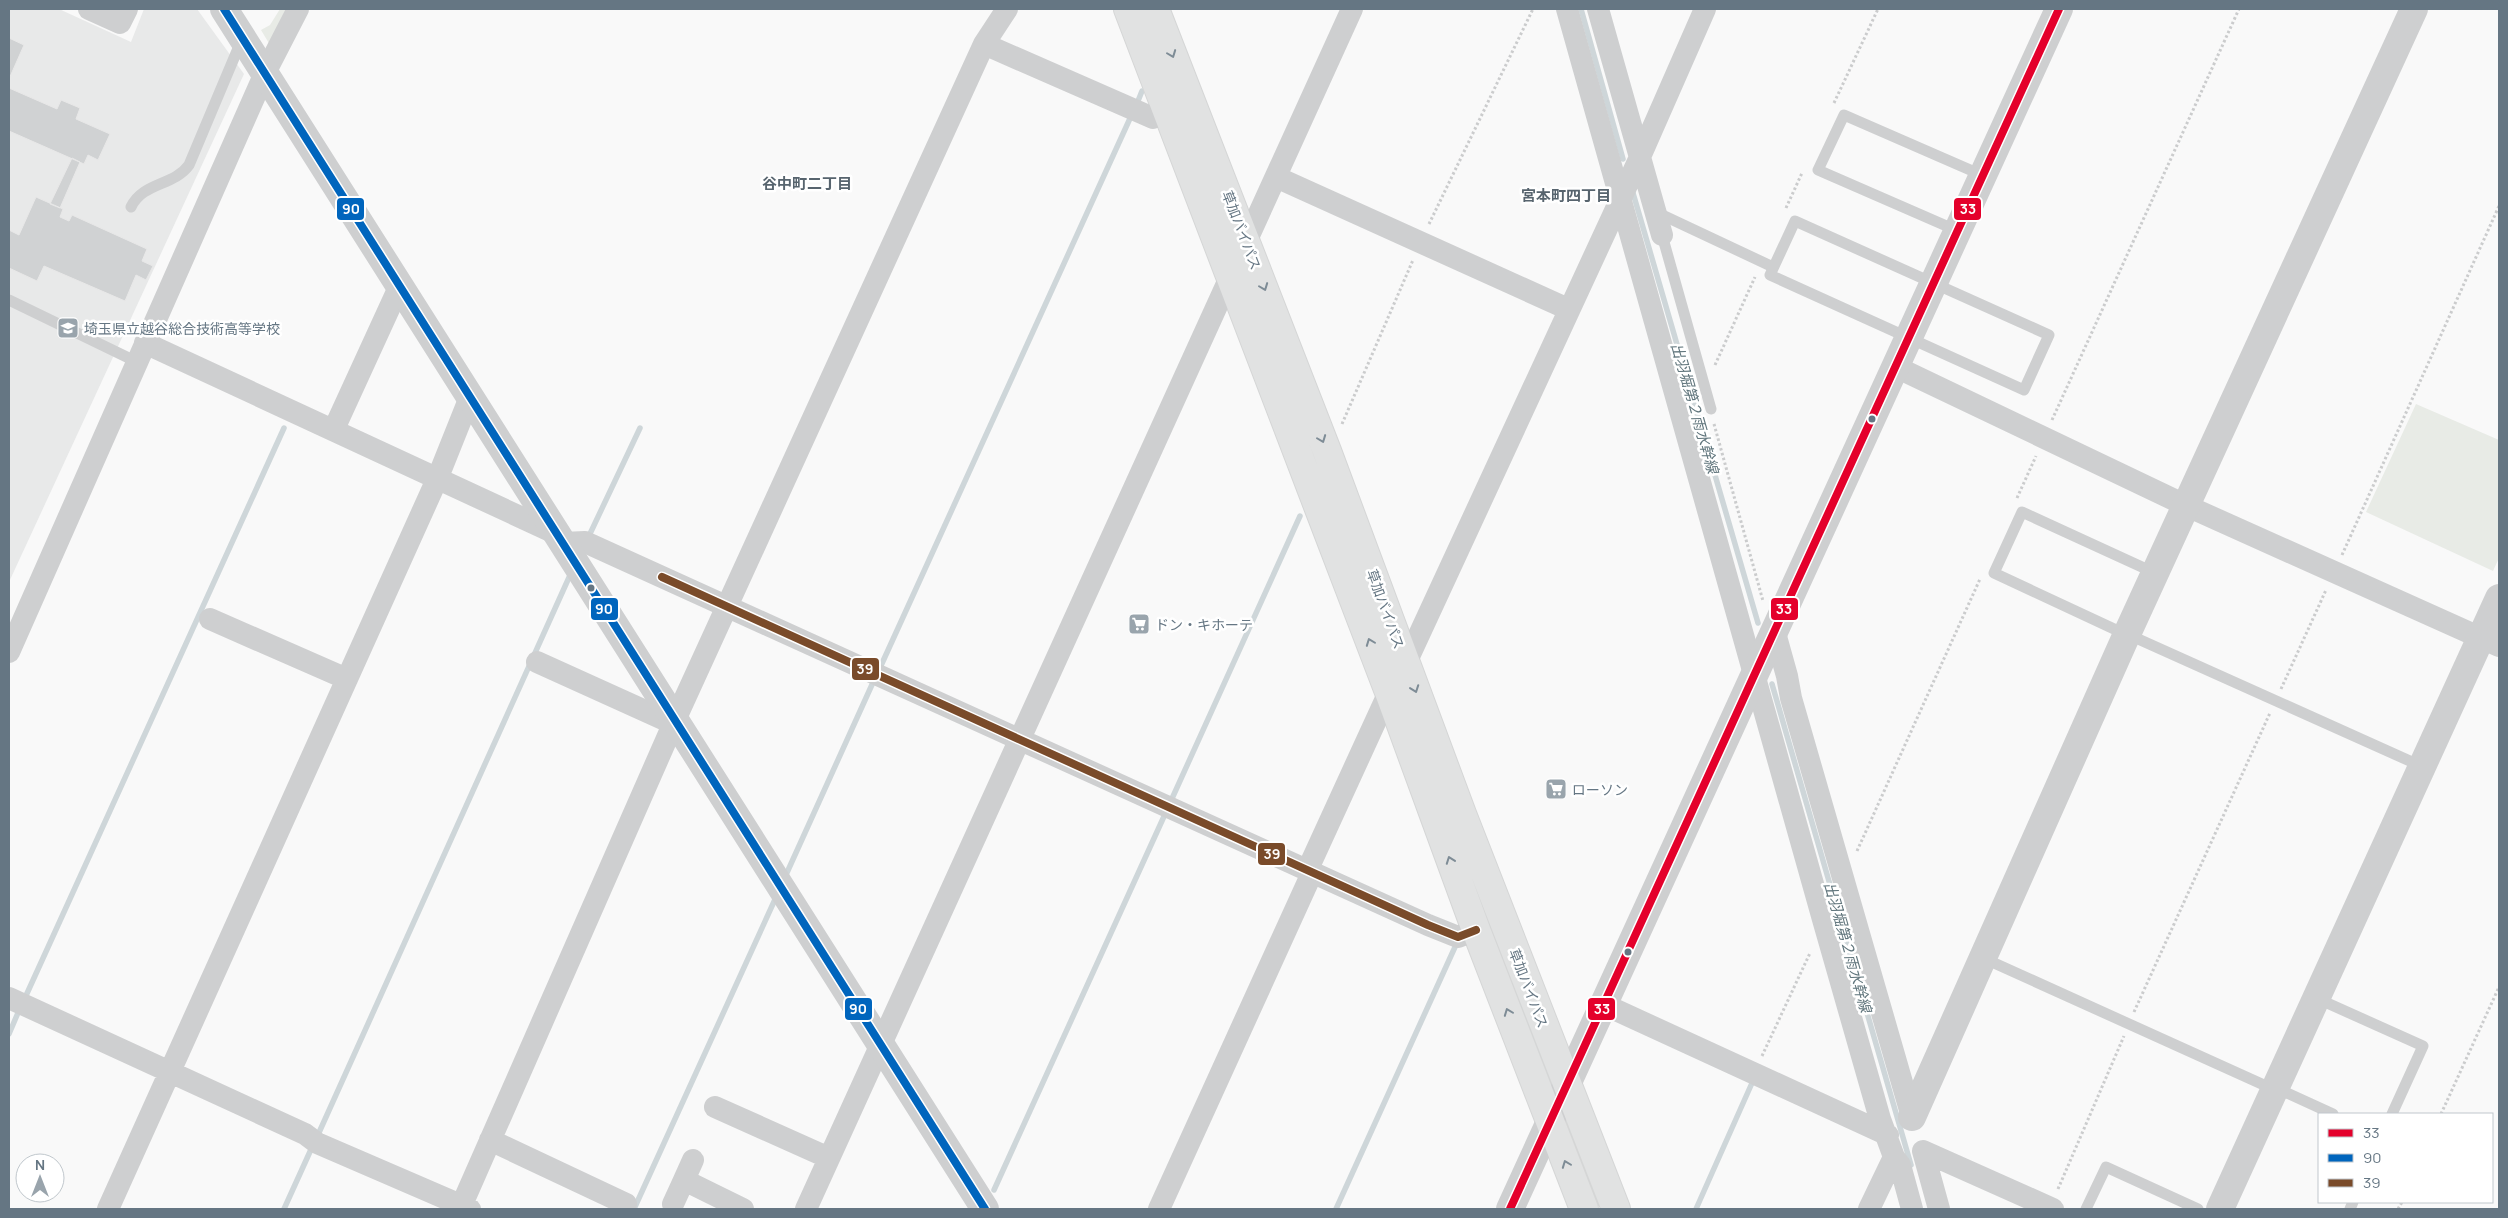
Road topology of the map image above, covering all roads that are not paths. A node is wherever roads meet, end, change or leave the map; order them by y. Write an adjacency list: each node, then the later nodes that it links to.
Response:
1 (89, 9): 2 (street)
2 (127, 9)
3 (224, 9): 14 (street)
4 (298, 9): 16 (street)
5 (1128, 9): 17 (highway, 草加バイパス)
6 (1155, 9): 25 (highway, 草加バイパス, one-way to 25)
7 (1352, 9): 20 (street)
8 (1567, 9): 21 (street)
9 (1598, 9): 18 (street)
10 (1705, 9): 18 (street)
11 (2059, 9): 19 (street)
12 (2414, 9): 39 (street)
13 (999, 13): 15 (street)
14 (242, 37): 16 (street); 22 (lane)
15 (984, 44): 17 (street); 43 (street)
16 (265, 73): 29 (street); 33 (street)
17 (1168, 113): 27 (highway, 草加バイパス)
18 (1640, 156): 21 (street); 23 (street)
19 (1984, 176): 24 (street); 24 (lane)
20 (1276, 177): 25 (street); 31 (street)
21 (1619, 198): 31 (street); 51 (street)
22 (131, 207)
23 (1660, 224): 26 (lane); 36 (lane)
24 (1959, 231): 28 (street)
25 (1245, 240): 27 (street); 50 (highway, 草加バイパス, one-way to 50)
26 (1773, 267): 28 (lane); 32 (lane)
27 (1232, 276): 53 (highway, 草加バイパス, one-way to 27); 55 (street)
28 (1934, 284): 32 (street); 32 (lane)
29 (400, 285): 35 (street); 37 (street)
30 (9, 300): 33 (lane)
31 (1568, 309): 50 (street)
32 (1910, 337): 34 (street)
33 (141, 352): 37 (street); 48 (street)
34 (1896, 367): 39 (street); 45 (street)
35 (470, 397): 38 (street); 40 (street)
36 (1711, 409)
37 (334, 430): 38 (street)
38 (438, 477): 40 (street); 52 (street)
39 (2187, 506): 41 (street); 47 (street)
40 (560, 538): 43 (street); 54 (street)
41 (2155, 573): 46 (street); 46 (lane)
42 (2499, 598): 47 (street)
43 (727, 608): 54 (street); 55 (street)
44 (210, 619): 52 (street)
45 (1774, 635): 51 (street); 70 (street)
46 (2127, 635): 56 (lane); 59 (street)
47 (2490, 642): 56 (street)
48 (9, 651)
49 (537, 662): 54 (street)
50 (1406, 664): 65 (highway, 草加バイパス, one-way to 65)
51 (1755, 675): 62 (street); 72 (street)
52 (347, 680): 64 (street)
53 (1389, 692): 57 (street); 58 (highway, 草加バイパス, one-way to 53)
54 (674, 722): 63 (street); 73 (street)
55 (1018, 740): 57 (street); 63 (street)
56 (2421, 766): 61 (street)
57 (1310, 872): 58 (street); 85 (street)
58 (1476, 930): 71 (highway, 草加バイパス, one-way to 58)
59 (1983, 958): 66 (lane); 70 (street)
60 (9, 998): 64 (street)
61 (2316, 998): 66 (street); 69 (lane)
62 (1605, 1004): 65 (street); 72 (street)
63 (880, 1044): 75 (street); 84 (street)
64 (170, 1072): 80 (street); 81 (street)
65 (1567, 1087): 71 (street); 88 (highway, 草加バイパス)
66 (2276, 1089): 68 (lane); 95 (street)
67 (715, 1107): 75 (street)
68 (2331, 1113)
69 (2392, 1113)
70 (1912, 1117)
71 (1550, 1123): 86 (street); 87 (highway, 草加バイパス, one-way to 71)
72 (1888, 1135): 74 (street)
73 (490, 1140): 78 (street); 80 (street)
74 (1894, 1157): 89 (street); 90 (street)
75 (829, 1158): 83 (street)
76 (692, 1160): 77 (street)
77 (684, 1180): 79 (street); 82 (street)
78 (626, 1204)
79 (673, 1204)
80 (464, 1208)
81 (108, 1209)
82 (743, 1209)
83 (806, 1209)
84 (985, 1209)
85 (1159, 1209)
86 (1510, 1209)
87 (1584, 1209)
88 (1616, 1209)
89 (1869, 1209)
90 (1912, 1209)
91 (1939, 1209): 92 (street)
92 (2053, 1209)
93 (2086, 1209): 94 (lane)
94 (2198, 1209)
95 (2220, 1209)

